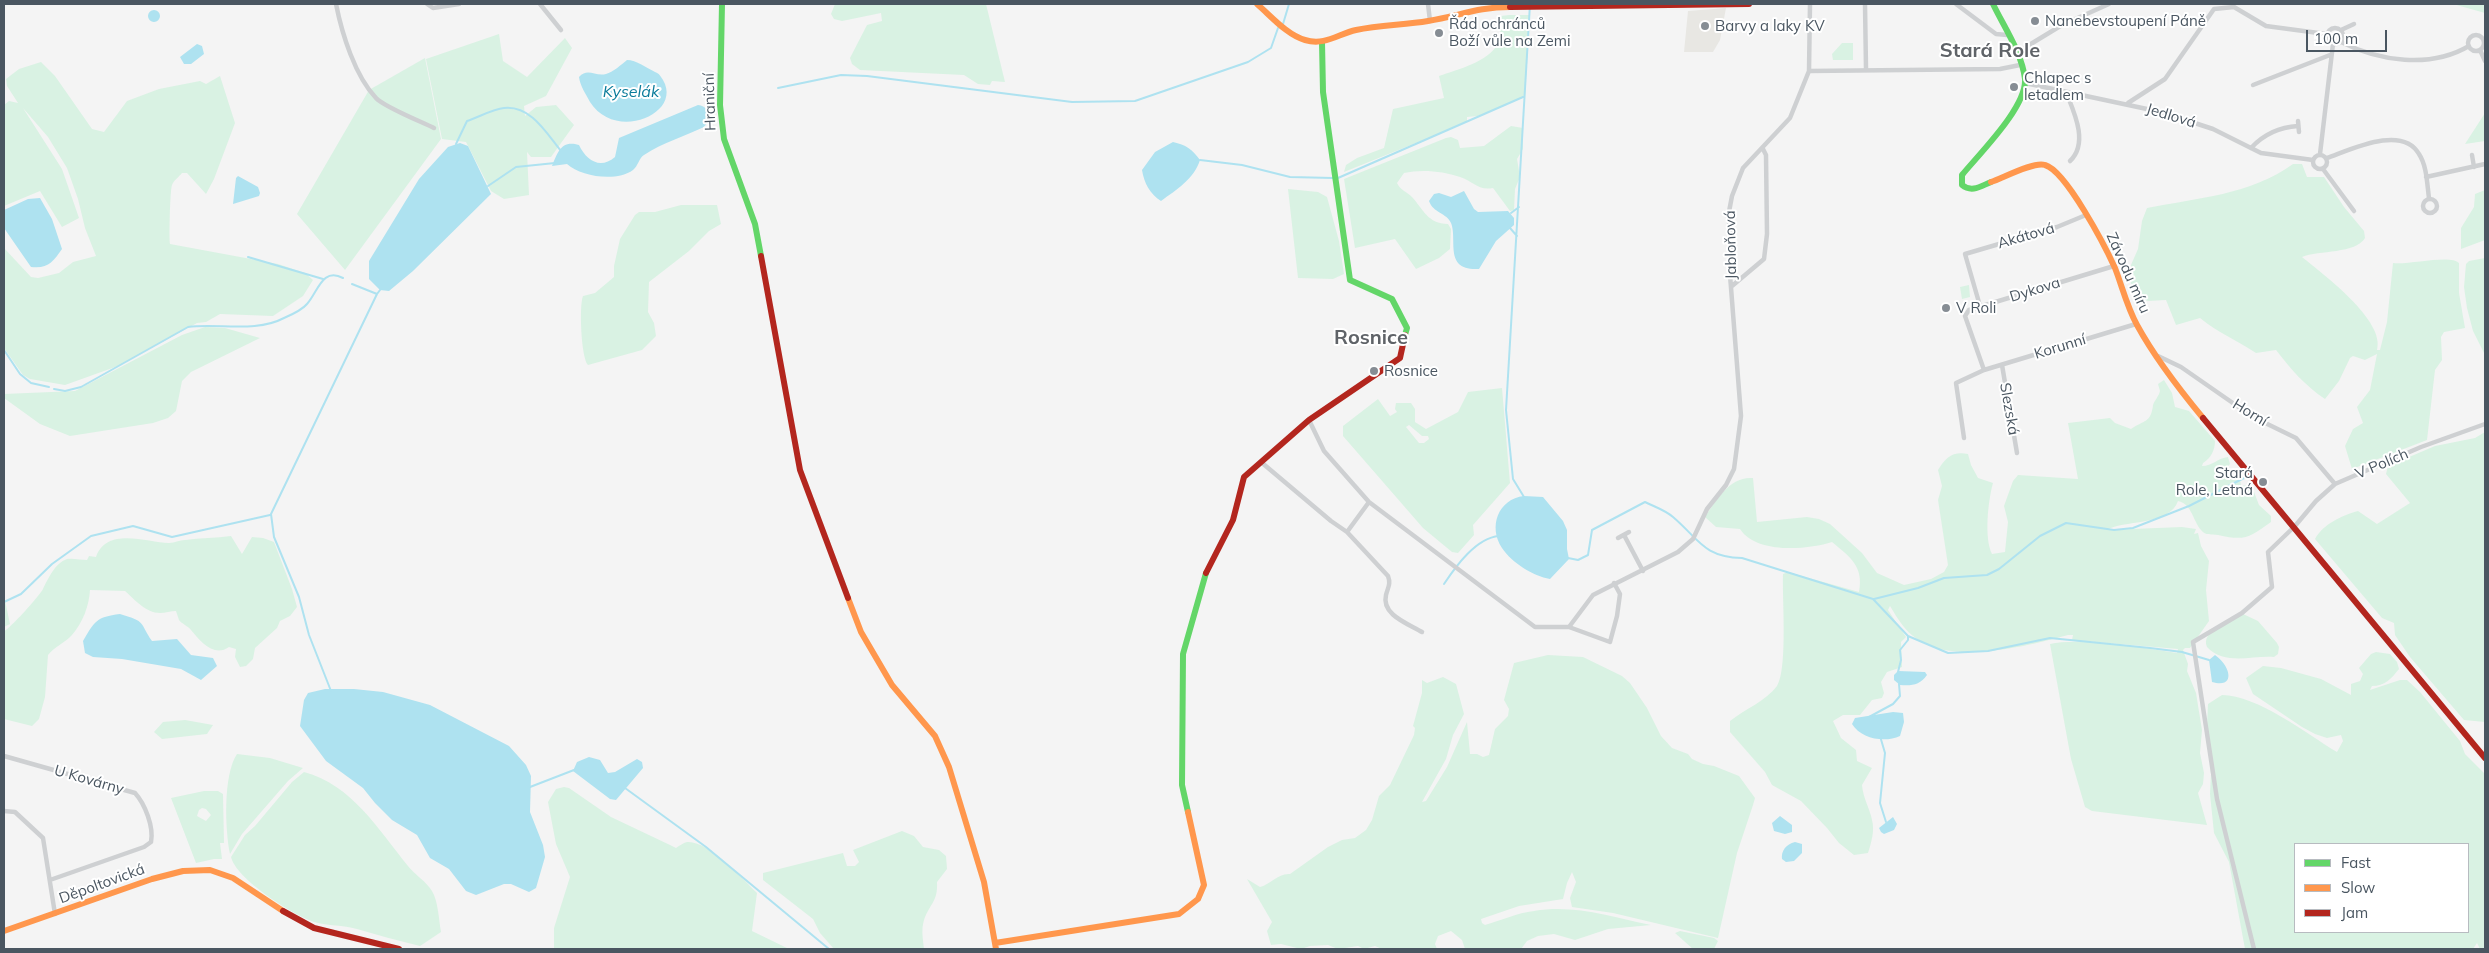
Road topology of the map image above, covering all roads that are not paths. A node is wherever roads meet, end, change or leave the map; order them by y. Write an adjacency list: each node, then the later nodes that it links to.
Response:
1 (336, 4): 36 (street)
2 (426, 4): 3 (street)
3 (459, 4)
4 (540, 4): 16 (street)
5 (722, 4): 78 (street, Hraniční)
6 (1257, 4): 20 (street)
7 (1428, 4): 14 (street)
8 (1749, 4): 14 (street)
9 (1810, 4): 30 (street, Jabloňová)
10 (1865, 4): 29 (street)
11 (1956, 4): 19 (street)
12 (1993, 4): 19 (street)
13 (2109, 4): 25 (street)
14 (1430, 21): 20 (street)
15 (2354, 24): 17 (street)
16 (561, 30)
17 (2341, 30): 18 (street); 21 (street)
18 (2326, 34): 22 (street); 34 (street)
19 (2007, 35): 25 (street)
20 (1322, 42): 58 (street)
21 (2341, 42): 22 (street); 23 (street)
22 (2333, 44): 26 (street)
23 (2469, 46): 24 (street); 24 (street)
24 (2480, 50): 27 (street)
25 (2015, 54): 28 (street)
26 (2330, 55): 32 (street); 39 (street)
27 (2485, 61)
28 (2020, 65): 29 (street); 31 (street)
29 (1866, 69): 30 (street)
30 (1809, 71): 38 (street, Jabloňová)
31 (2025, 83): 33 (street, Jedlová); 50 (street, Závodu míru)
32 (2254, 85)
33 (2066, 92): 34 (street, Jedlová); 43 (street)
34 (2128, 104): 37 (street, Jedlová)
35 (2298, 126): 37 (street)
36 (434, 128)
37 (2251, 148): 42 (street, Jedlová)
38 (1763, 149): 52 (street, Jabloňová); 52 (street)
39 (2320, 154): 41 (street); 42 (street)
40 (2472, 155): 45 (street)
41 (2327, 158): 46 (street); 47 (street)
42 (2313, 160): 46 (street)
43 (2070, 161)
44 (2485, 164): 45 (street)
45 (2474, 167): 47 (street)
46 (2323, 168): 49 (street)
47 (2426, 177): 48 (street)
48 (2429, 198)
49 (2354, 211)
50 (2086, 215): 51 (street, Závodu míru); 53 (street, Akátová)
51 (2114, 266): 53 (street, Dykova); 54 (street, Závodu míru)
52 (1732, 286): 68 (street, Jabloňová)
53 (1980, 306): 57 (street)
54 (2136, 324): 55 (street, Závodu míru); 56 (street, Korunní)
55 (2154, 354): 63 (street, Horní); 65 (street, Závodu míru)
56 (2002, 365): 57 (street, Korunní); 61 (street, Slezská)
57 (1984, 370): 60 (street, Korunní)
58 (1309, 420): 62 (street); 64 (street)
59 (2485, 424): 63 (street, V Polích)
60 (1964, 438)
61 (2017, 452)
62 (1261, 462): 66 (street); 78 (street)
63 (2335, 484): 65 (street, V Polích)
64 (1368, 502): 66 (street); 70 (street)
65 (2295, 526): 73 (street, Závodu míru); 80 (street, V Polích)
66 (1347, 532): 71 (street)
67 (1618, 538): 68 (street)
68 (1643, 571): 69 (street, Jabloňová)
69 (1614, 583): 70 (street, Jabloňová); 70 (street)
70 (1569, 627)
71 (1422, 632)
72 (4, 756): 75 (street, U Kovárny)
73 (2485, 758)
74 (4, 811): 75 (street)
75 (50, 880): 76 (street)
76 (55, 914): 77 (street, Děpoltovická); 79 (street, Děpoltovická)
77 (4, 931)
78 (996, 946)
79 (399, 949)
80 (2254, 949)

